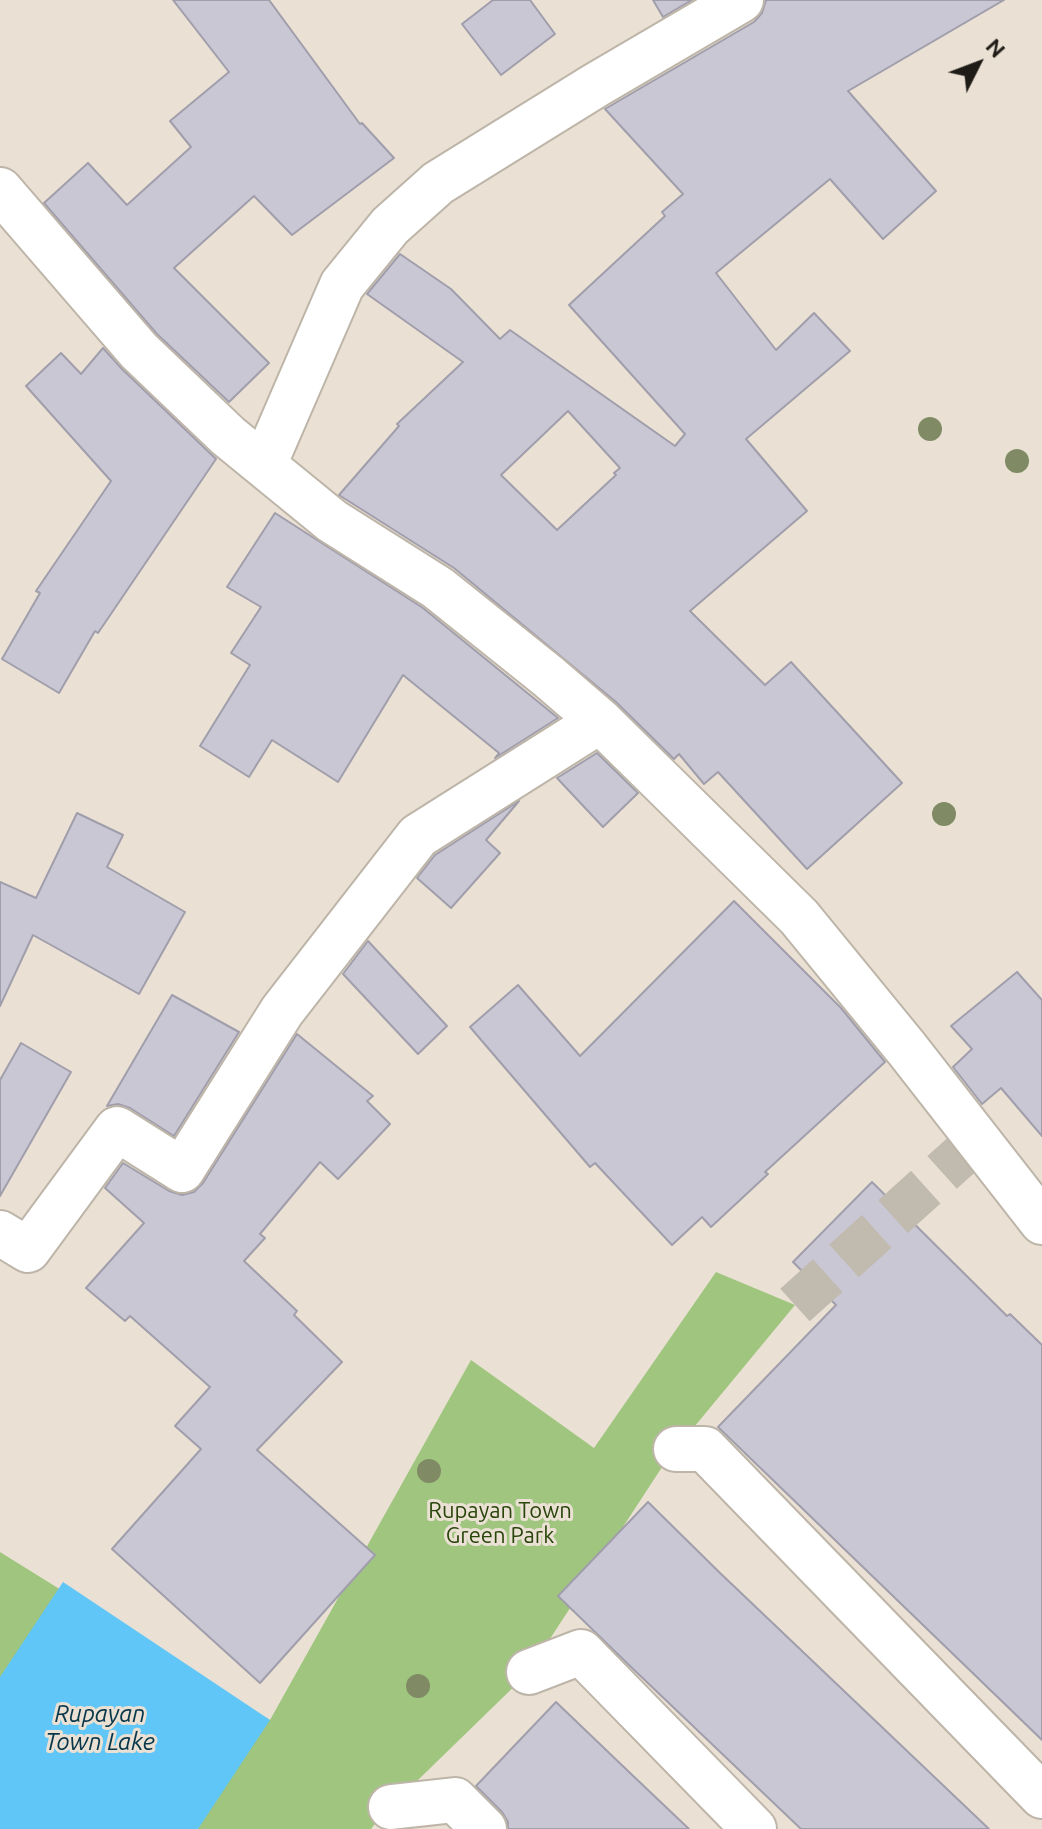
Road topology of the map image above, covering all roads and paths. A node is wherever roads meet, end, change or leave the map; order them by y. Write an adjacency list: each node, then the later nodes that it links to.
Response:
1 (741, 0): 3 (street)
2 (0, 190): 3 (street)
3 (264, 465): 4 (street)
4 (600, 721): 5 (street); 6 (street)
5 (1042, 1222)
6 (0, 1233)
7 (690, 1449): 9 (street)
8 (529, 1672): 12 (street)
9 (1042, 1796)
10 (391, 1807): 11 (street)
11 (470, 1814)
12 (754, 1829)

